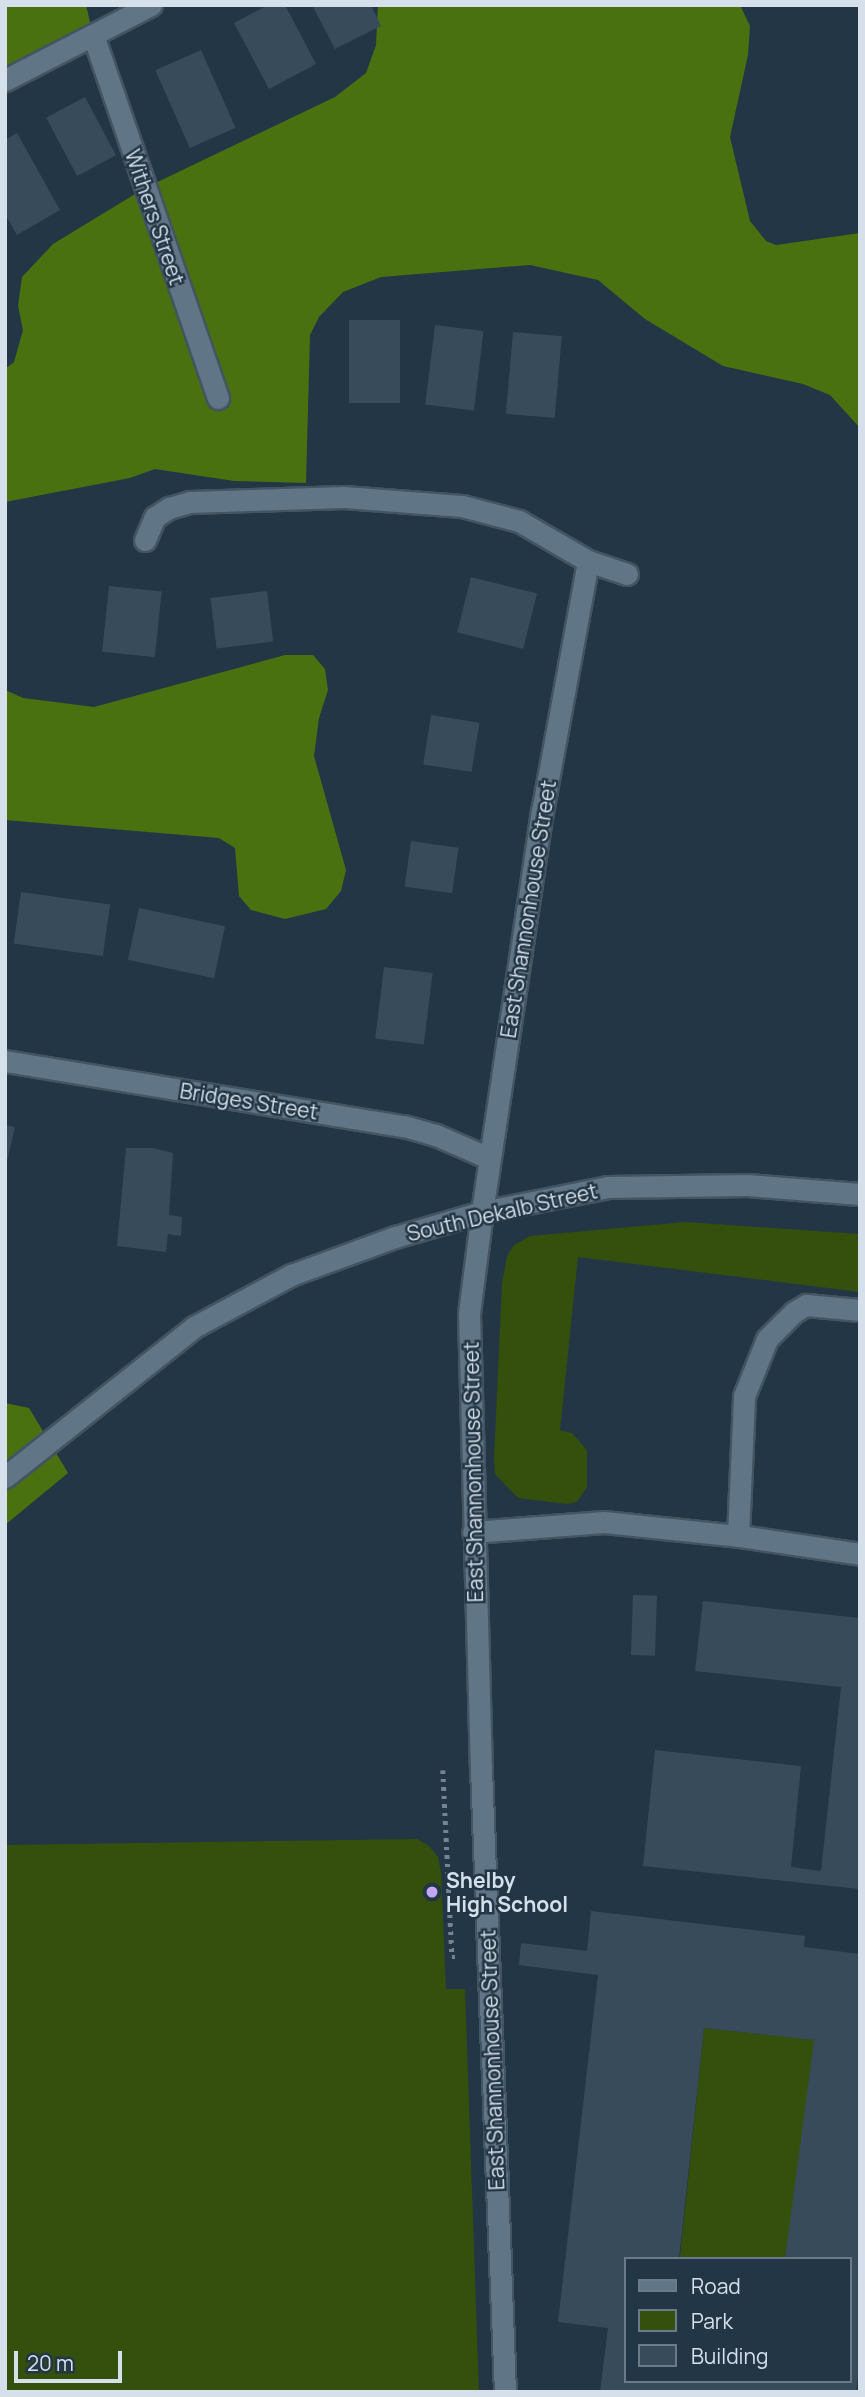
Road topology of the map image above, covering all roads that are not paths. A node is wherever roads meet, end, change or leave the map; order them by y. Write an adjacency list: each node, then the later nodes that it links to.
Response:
1 (150, 5): 2 (street)
2 (93, 35): 3 (street); 4 (street, Withers Street)
3 (5, 80)
4 (218, 398)
5 (145, 540): 6 (street)
6 (588, 561): 7 (street); 9 (street, East Shannonhouse Street)
7 (627, 574)
8 (5, 1061): 9 (street, Bridges Street)
9 (489, 1158): 11 (street, East Shannonhouse Street)
10 (860, 1194): 11 (street, South Dekalb Street)
11 (482, 1212): 13 (street, South Dekalb Street); 14 (street, East Shannonhouse Street)
12 (860, 1310): 15 (street)
13 (5, 1477)
14 (474, 1532): 15 (street); 17 (street, East Shannonhouse Street)
15 (738, 1536): 16 (street)
16 (860, 1554)
17 (505, 2392)

